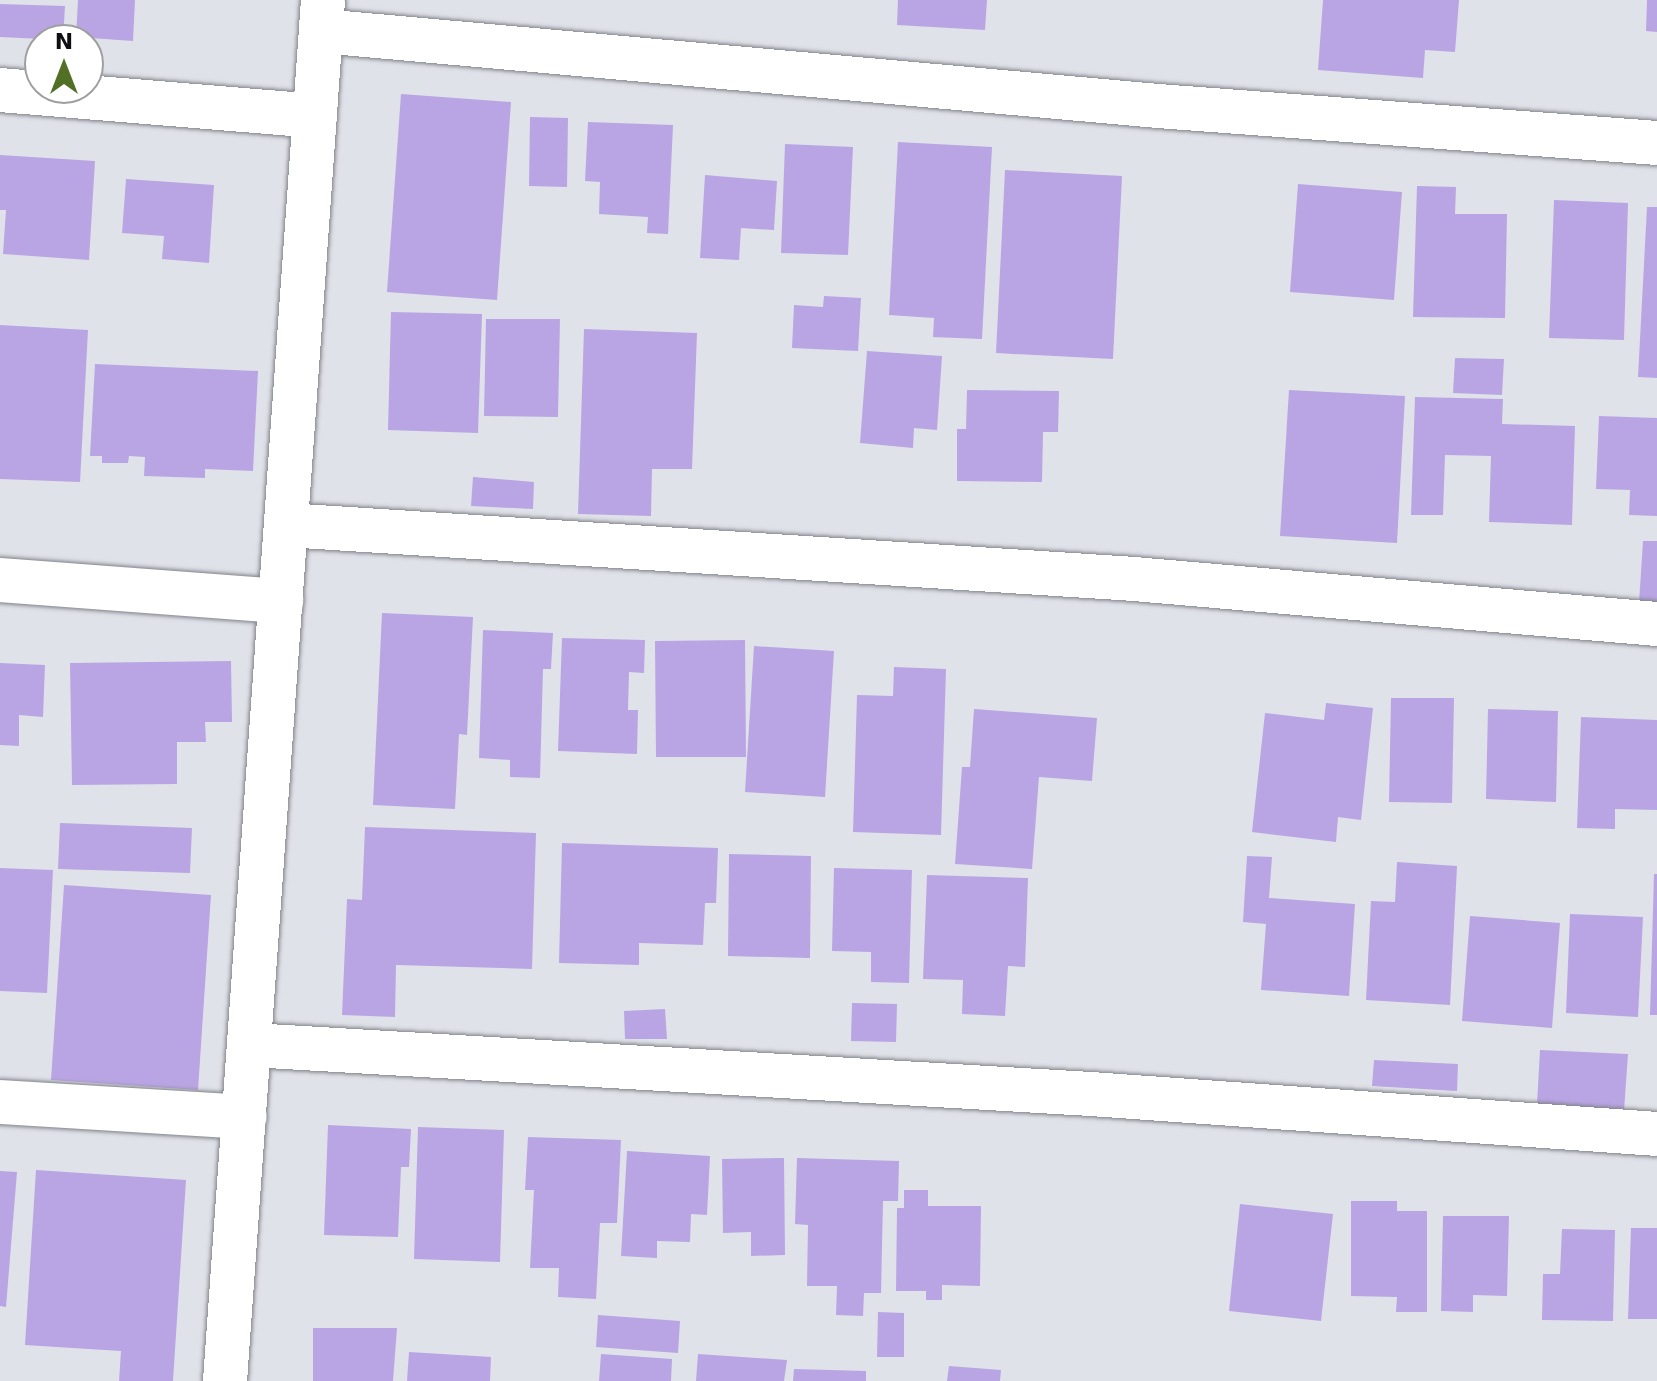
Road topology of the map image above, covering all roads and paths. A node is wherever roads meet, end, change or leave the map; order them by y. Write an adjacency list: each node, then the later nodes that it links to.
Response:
1 (322, 16): 3 (street); 4 (street)
2 (0, 90): 3 (street)
3 (315, 116): 5 (street)
4 (1657, 143)
5 (286, 525): 7 (street); 8 (street)
6 (0, 580): 7 (street)
7 (281, 601): 9 (street)
8 (1657, 624)
9 (251, 1045): 11 (street); 12 (street)
10 (0, 1102): 11 (street)
11 (245, 1117): 13 (street)
12 (1657, 1134)
13 (225, 1381)

